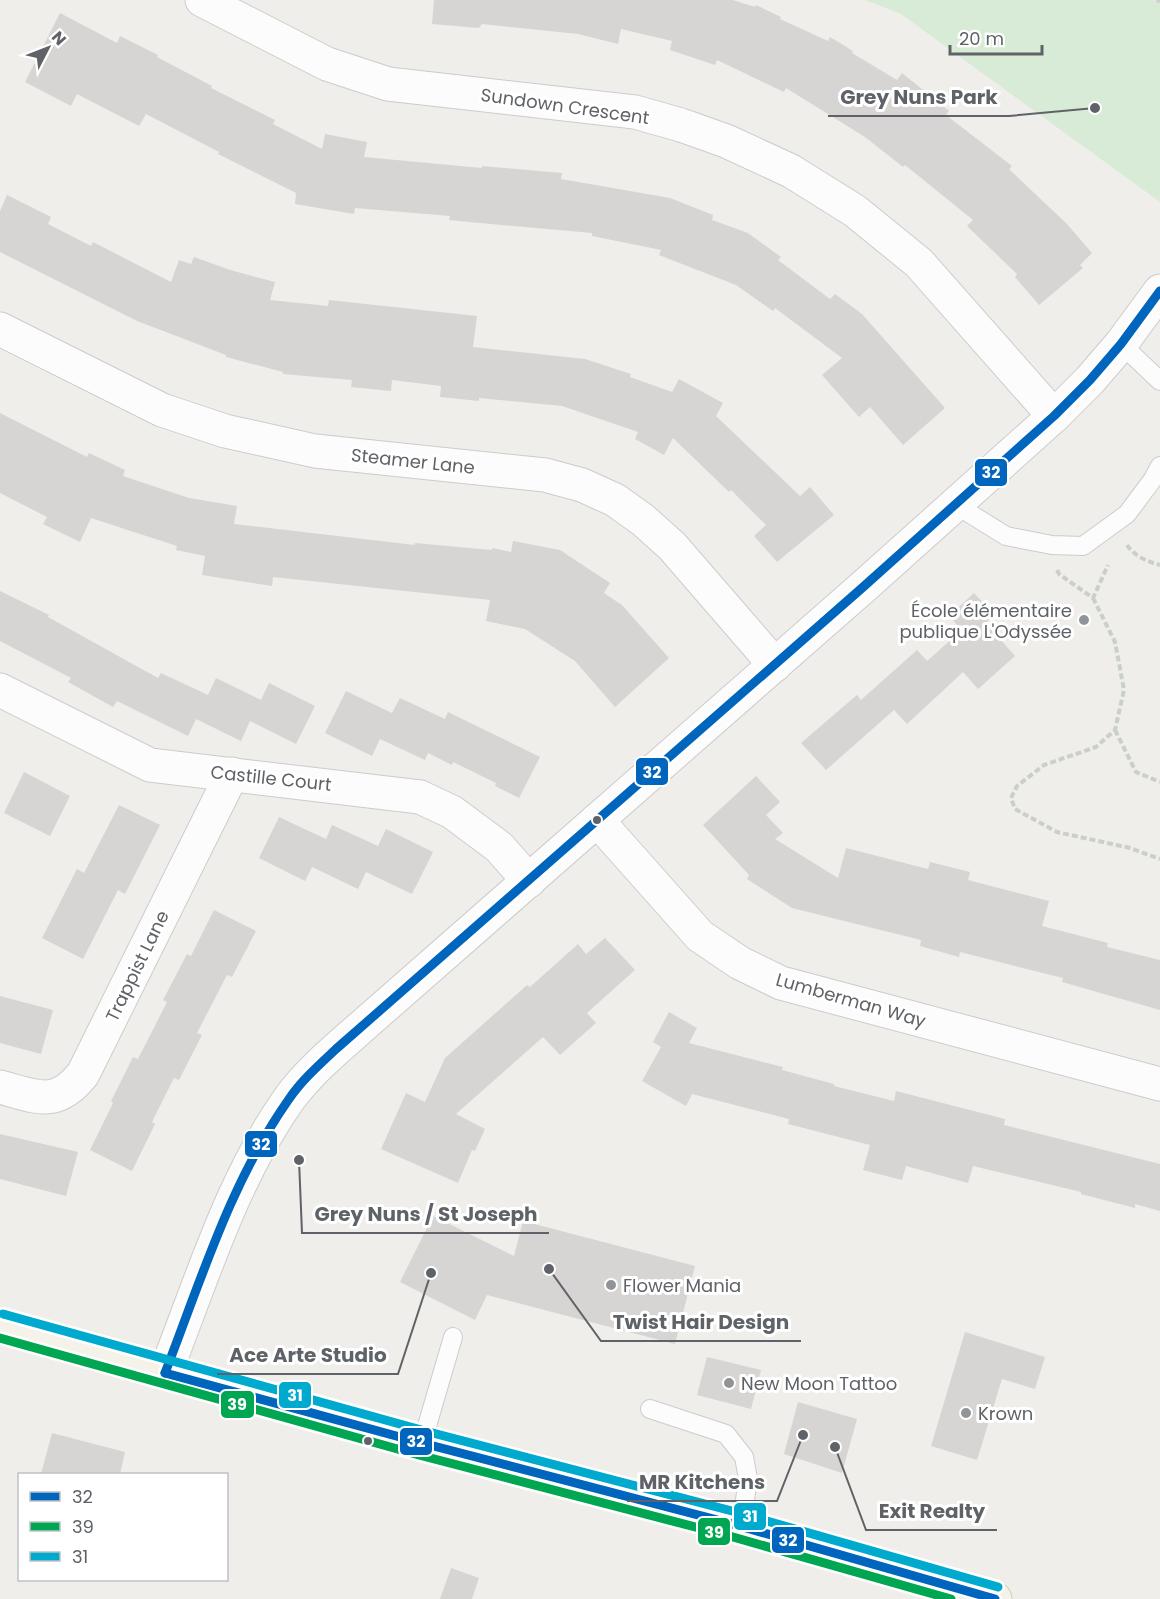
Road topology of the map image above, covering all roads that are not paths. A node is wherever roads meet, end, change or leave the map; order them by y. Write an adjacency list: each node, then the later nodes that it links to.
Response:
1 (202, 0): 6 (street, Sundown Crescent)
2 (1160, 291): 4 (street)
3 (0, 329): 9 (street, Steamer Lane)
4 (1121, 344): 5 (lane); 6 (street)
5 (1160, 381)
6 (1054, 416): 8 (street)
7 (1160, 466): 8 (lane)
8 (956, 505): 9 (street)
9 (775, 665): 12 (street)
10 (0, 690): 11 (street, Castille Court)
11 (232, 774): 13 (street, Castille Court); 15 (street, Trappist Lane)
12 (597, 820): 13 (street); 14 (street, Lumberman Way)
13 (529, 880): 18 (street)
14 (1160, 1084)
15 (0, 1088)
16 (0, 1326): 18 (main road)
17 (453, 1337): 20 (lane)
18 (165, 1372): 20 (main road)
19 (650, 1409): 21 (lane)
20 (422, 1443): 21 (main road)
21 (741, 1527): 22 (main road)
22 (995, 1599)

